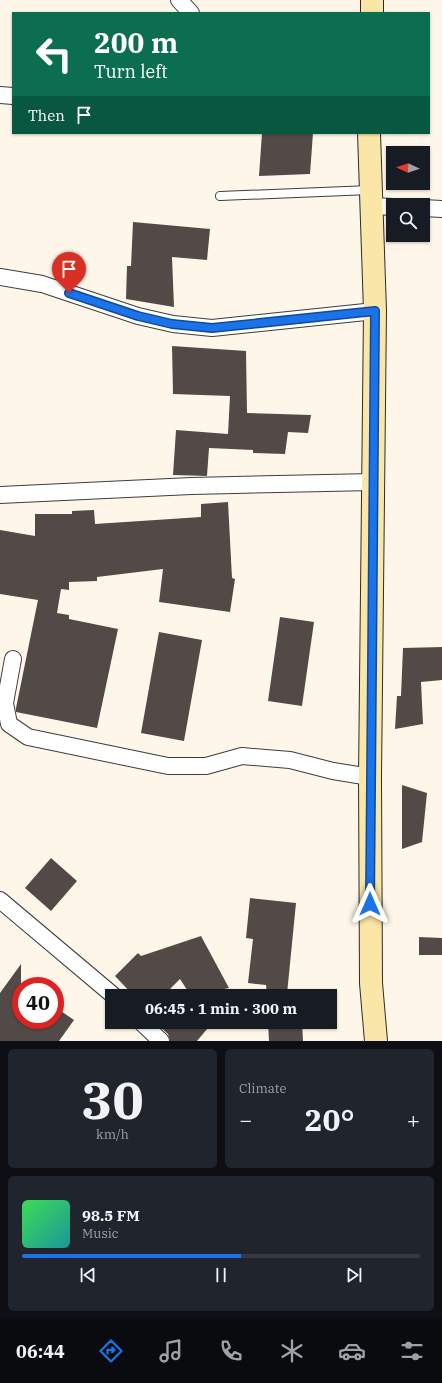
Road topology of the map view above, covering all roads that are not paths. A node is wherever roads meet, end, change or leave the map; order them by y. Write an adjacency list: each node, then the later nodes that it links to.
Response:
1 (179, 0): 3 (street)
2 (372, 0): 4 (street)
3 (190, 12)
4 (372, 12)
5 (0, 95): 6 (street)
6 (12, 96)
7 (369, 134): 9 (street)
8 (220, 196): 9 (lane)
9 (371, 198): 10 (street); 14 (street)
10 (386, 204)
11 (430, 208): 12 (street)
12 (442, 209)
13 (0, 277): 14 (street)
14 (375, 311): 15 (street)
15 (373, 482): 16 (street); 18 (street)
16 (0, 495)
17 (13, 659): 18 (street)
18 (370, 777): 23 (street)
19 (0, 900): 20 (street)
20 (106, 989)
21 (148, 1029): 22 (street)
22 (161, 1041)
23 (376, 1041)

